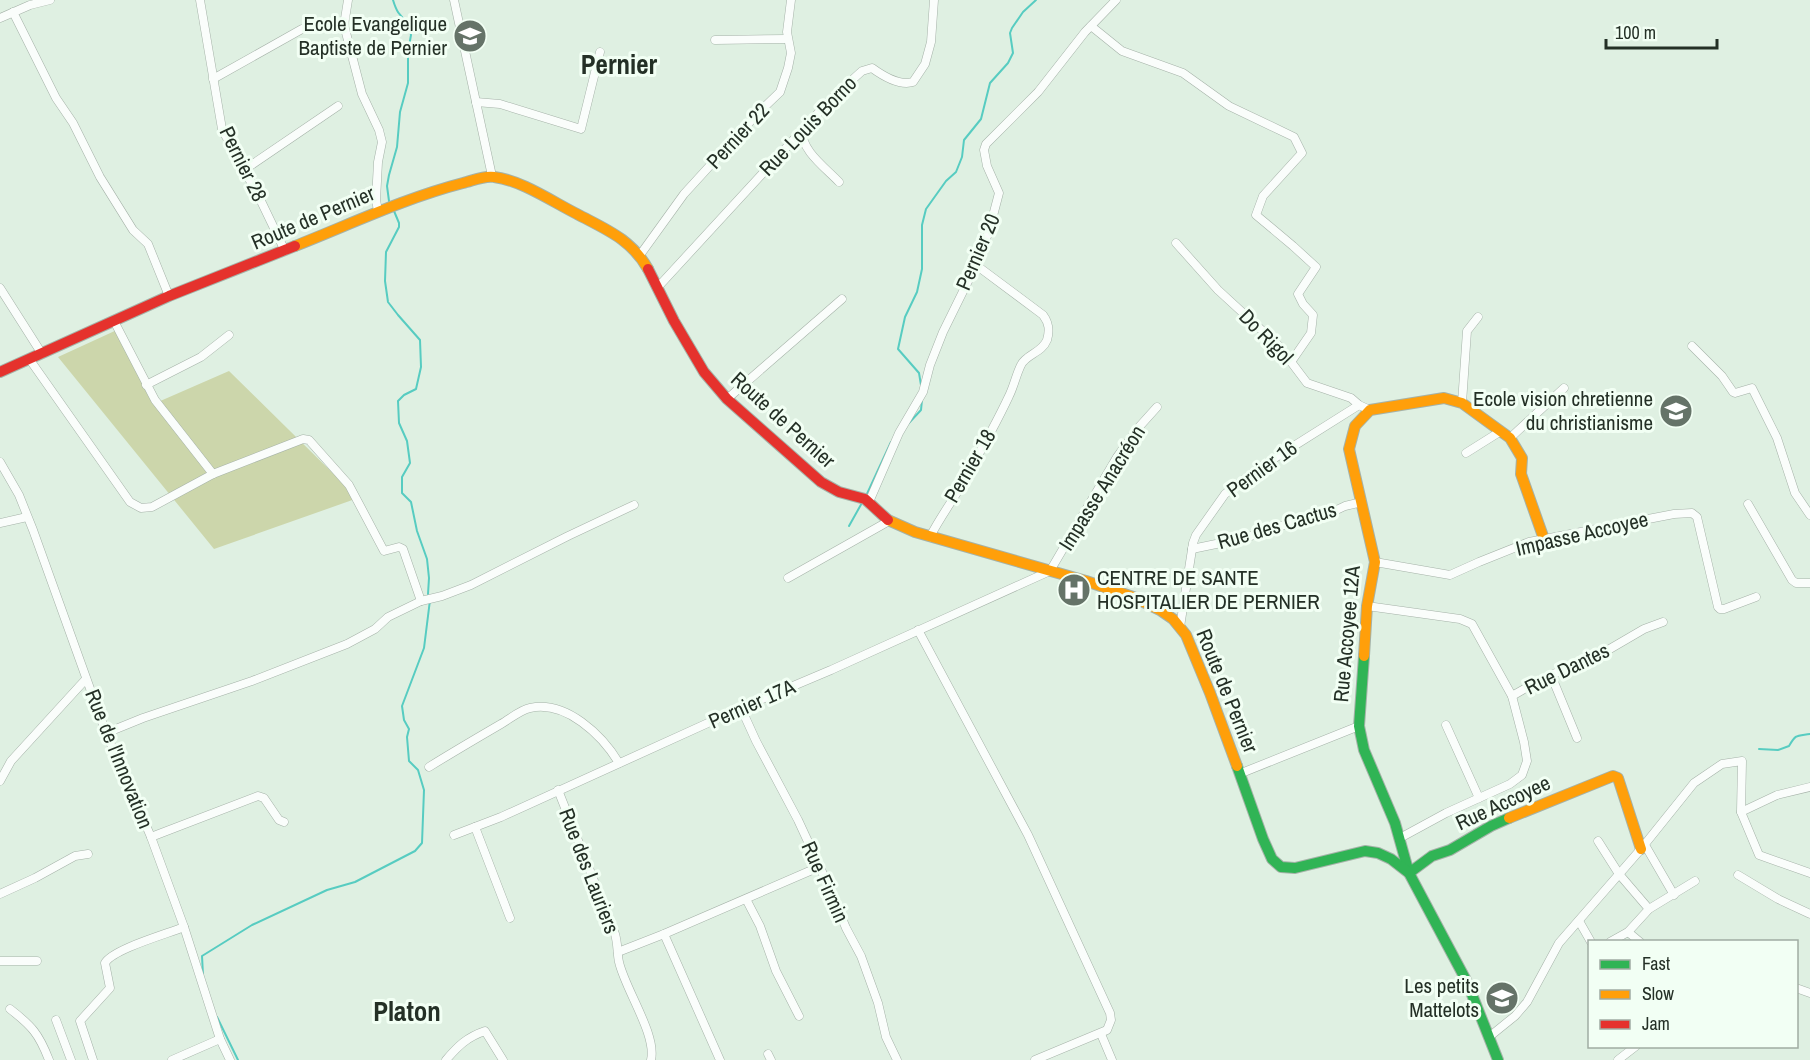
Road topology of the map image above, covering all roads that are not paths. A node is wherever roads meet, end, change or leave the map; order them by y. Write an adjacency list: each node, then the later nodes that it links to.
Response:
1 (50, 0): 8 (street)
2 (200, 0): 15 (street, Pernier 28)
3 (348, 0): 22 (street)
4 (454, 0): 16 (street)
5 (790, 0): 12 (street, Pernier 22)
6 (934, 0): 18 (street, Rue Louis Borno)
7 (1116, 0): 10 (street, Pernier 20)
8 (13, 12): 9 (street); 29 (street)
9 (0, 18)
10 (1091, 26): 26 (street, Pernier 20); 37 (street)
11 (302, 29): 15 (street)
12 (787, 39): 13 (street); 25 (street, Pernier 22)
13 (715, 40)
14 (600, 52): 16 (street)
15 (213, 79): 19 (street, Pernier 28)
16 (476, 102): 20 (street)
17 (338, 106): 19 (street)
18 (804, 129): 21 (street); 27 (street, Rue Louis Borno)
19 (244, 170): 24 (street, Pernier 28)
20 (492, 176): 22 (street, Route de Pernier); 25 (street, Route de Pernier)
21 (839, 182)
22 (378, 211): 24 (street, Route de Pernier)
23 (1176, 243): 37 (street, Do Rigol)
24 (285, 251): 29 (street, Route de Pernier)
25 (640, 255): 27 (street, Route de Pernier)
26 (976, 265): 50 (street, Pernier 20); 58 (street, Pernier 18)
27 (658, 287): 41 (street, Route de Pernier)
28 (0, 288): 35 (street)
29 (169, 296): 32 (street, Route de Pernier)
30 (843, 299): 41 (street)
31 (1478, 317): 42 (street)
32 (114, 321): 35 (street, Route de Pernier); 39 (street)
33 (229, 335): 39 (street)
34 (1692, 346): 54 (street)
35 (42, 354): 36 (street, Route de Pernier)
36 (30, 360): 38 (street, Route de Pernier); 49 (street)
37 (1292, 362): 43 (street, Do Rigol)
38 (0, 372)
39 (146, 385): 49 (street)
40 (1564, 388): 46 (street)
41 (727, 399): 50 (street, Route de Pernier)
42 (1462, 403): 45 (street); 46 (street)
43 (1359, 405): 45 (street, Do Rigol); 60 (street, Pernier 16)
44 (1157, 407): 62 (street, Impasse Anacréon)
45 (1370, 410): 51 (street, Rue Accoyee 12A)
46 (1505, 435): 47 (street); 59 (street)
47 (1466, 453)
48 (0, 462): 55 (street, Rue de l'Innovation)
49 (213, 474): 66 (street)
50 (869, 502): 56 (street, Route de Pernier)
51 (1362, 502): 60 (street, Rue des Cactus); 61 (street, Rue Accoyee 12A)
52 (1748, 504): 64 (street)
53 (634, 505): 66 (street)
54 (1810, 515)
55 (27, 517): 57 (street); 72 (street, Rue de l'Innovation)
56 (889, 521): 58 (street, Route de Pernier); 63 (street)
57 (0, 523)
58 (930, 537): 62 (street, Route de Pernier)
59 (1544, 539): 61 (street, Impasse Accoyee); 65 (street, Impasse Accoyee)
60 (1192, 549): 69 (street, Pernier 16)
61 (1375, 562): 67 (street, Rue Accoyee 12A)
62 (1050, 571): 69 (street, Route de Pernier); 70 (street, Pernier 17A)
63 (788, 578)
64 (1810, 583)
65 (1756, 597)
66 (421, 601): 77 (street)
67 (1367, 606): 73 (street, Rue Dantes); 76 (street, Rue Accoyee 12A)
68 (1663, 622): 71 (street, Rue Dantes)
69 (1180, 627): 81 (street, Route de Pernier)
70 (918, 630): 74 (street, Pernier 17A); 120 (street)
71 (1551, 675): 73 (street, Rue Dantes); 78 (street)
72 (86, 679): 77 (street, Rue de l'Innovation); 82 (street)
73 (1512, 696): 85 (street)
74 (741, 708): 79 (street, Pernier 17A); 95 (street, Rue Firmin)
75 (1446, 725): 85 (street)
76 (1359, 726): 81 (street); 91 (street, Rue Accoyee 12A)
77 (106, 733): 90 (street, Rue de l'Innovation)
78 (1576, 738)
79 (620, 763): 80 (street); 84 (street, Pernier 17A)
80 (429, 767)
81 (1239, 774): 96 (street, Route de Pernier)
82 (0, 781)
83 (1810, 788): 86 (street)
84 (558, 790): 88 (street, Pernier 17A); 114 (street, Rue des Lauriers)
85 (1479, 798): 91 (street)
86 (1741, 812): 93 (street); 97 (street)
87 (284, 822): 90 (street)
88 (475, 827): 89 (street, Pernier 17A); 106 (street)
89 (454, 835)
90 (151, 837): 108 (street, Rue de l'Innovation)
91 (1400, 838): 96 (street, Rue Accoyee 12A)
92 (1598, 841): 98 (street)
93 (1643, 847): 96 (street, Rue Accoyee); 98 (street); 102 (street)
94 (88, 854): 101 (street)
95 (819, 867): 103 (street); 133 (street, Rue Firmin)
96 (1409, 873): 121 (street, Route de Pernier)
97 (1810, 873)
98 (1619, 874): 104 (street); 107 (street)
99 (1738, 875): 105 (street)
100 (1695, 881): 102 (street)
101 (0, 894)
102 (1674, 895): 104 (street)
103 (746, 899): 110 (street); 118 (street)
104 (1649, 909): 109 (street)
105 (1810, 914)
106 (510, 918)
107 (1579, 921): 111 (street); 121 (street)
108 (184, 927): 122 (street, Rue de l'Innovation); 126 (street)
109 (1628, 932): 112 (street); 113 (street)
110 (664, 934): 114 (street); 132 (street)
111 (1590, 940)
112 (1614, 940)
113 (1638, 940)
114 (618, 952): 131 (street, Rue des Lauriers)
115 (37, 961): 116 (street)
116 (0, 962)
117 (10, 1009): 124 (street)
118 (799, 1016)
119 (56, 1020): 125 (street)
120 (1101, 1034): 134 (street); 135 (street)
121 (1489, 1037): 136 (street, Route de Pernier)
122 (220, 1039): 127 (street); 128 (street, Rue de l'Innovation)
123 (1635, 1048): 137 (street)
124 (49, 1060)
125 (71, 1060)
126 (93, 1060)
127 (172, 1060)
128 (230, 1060)
129 (446, 1060): 130 (street)
130 (503, 1060)
131 (651, 1060)
132 (720, 1060)
133 (897, 1060)
134 (1035, 1060)
135 (1112, 1060)
136 (1498, 1060)
137 (1618, 1060)

